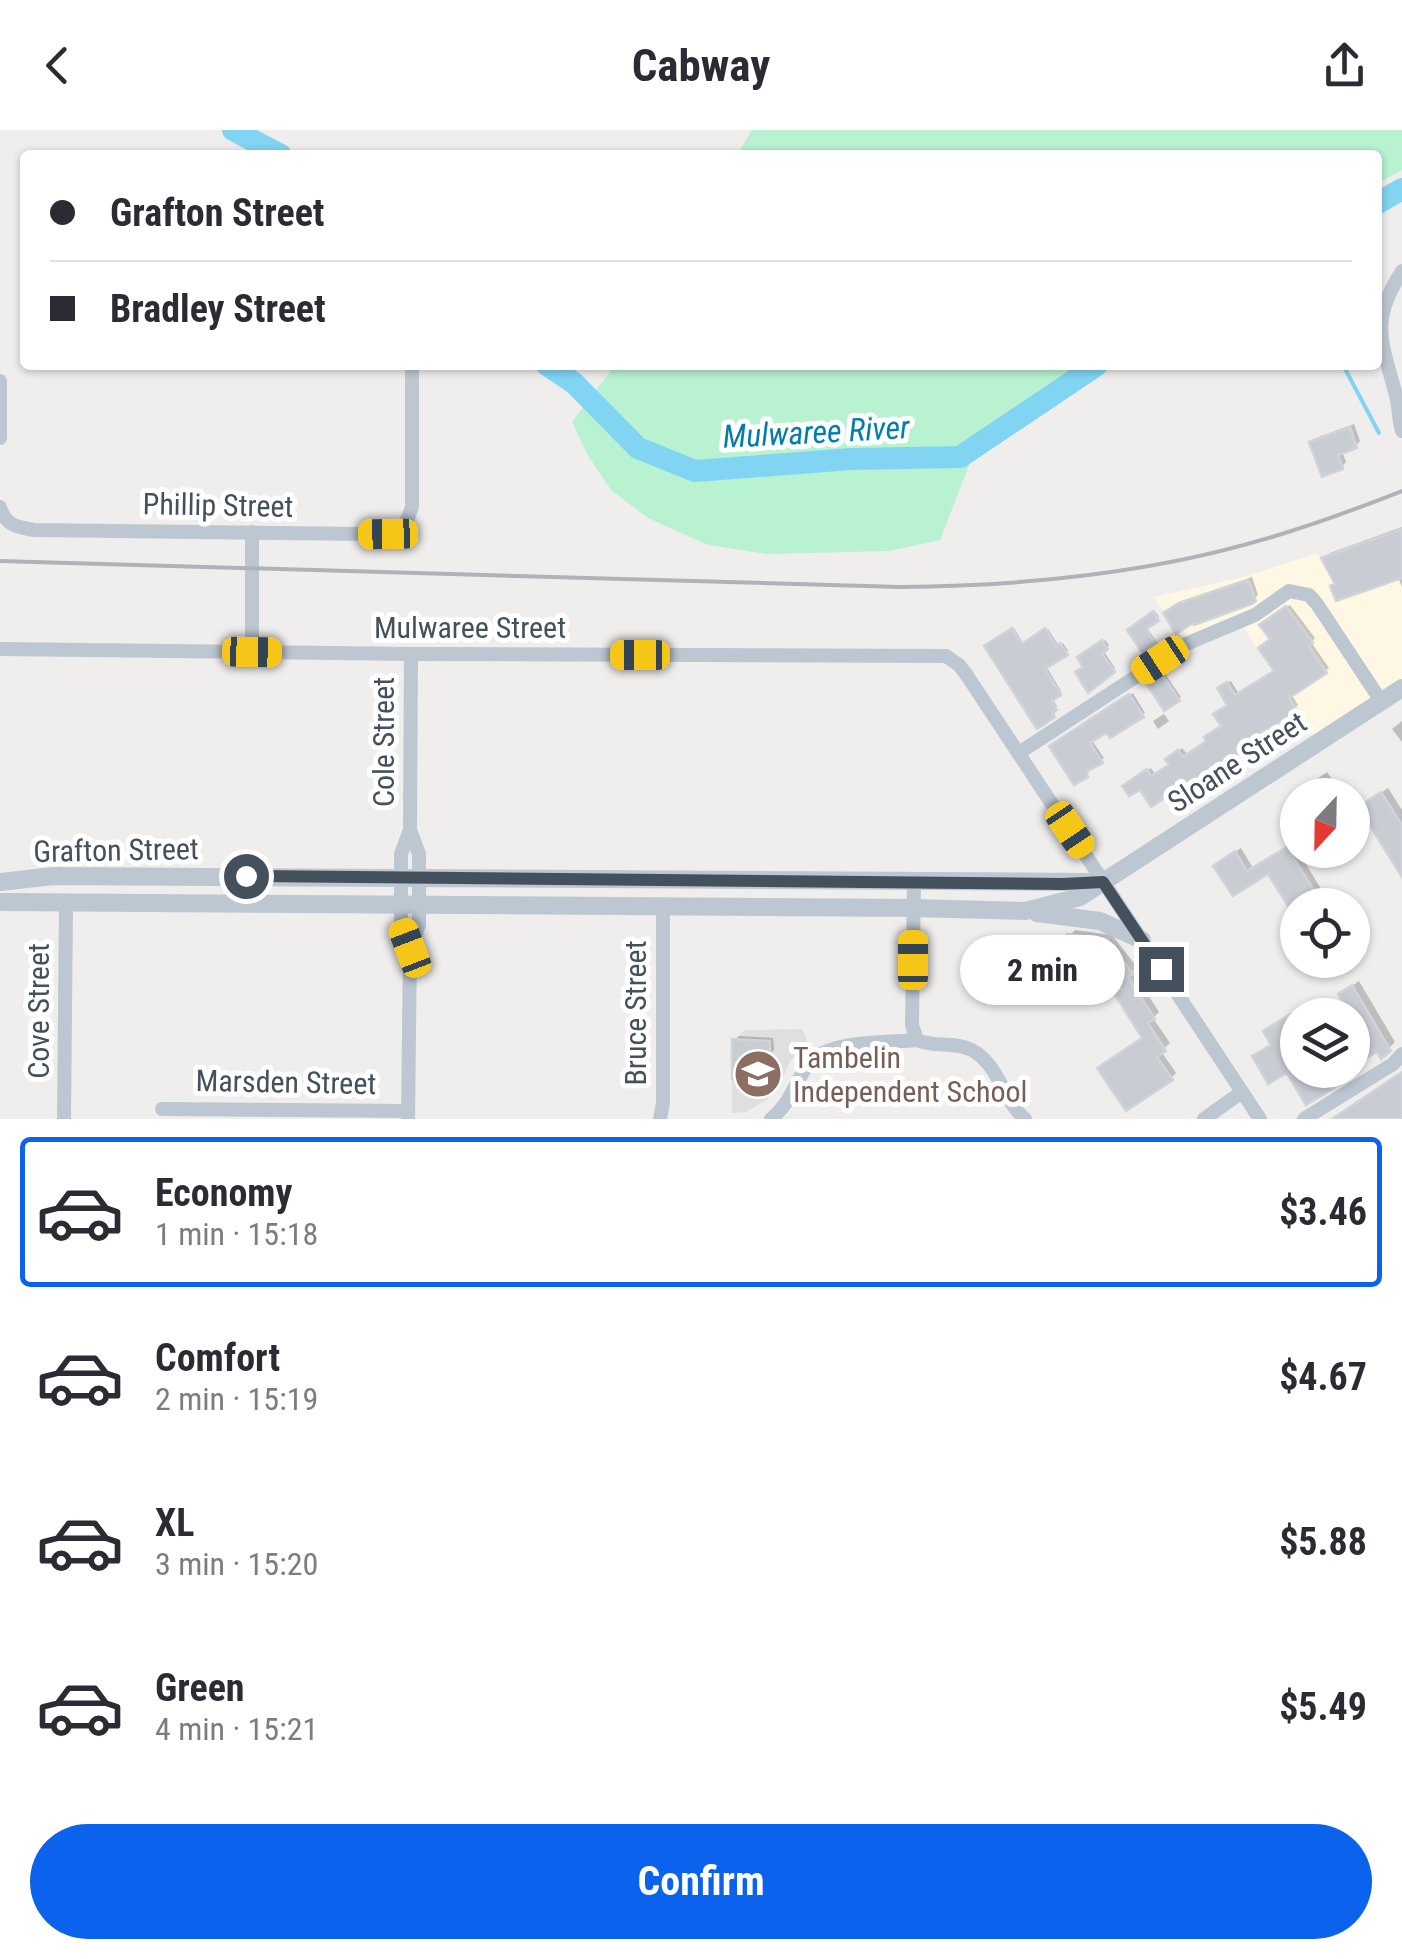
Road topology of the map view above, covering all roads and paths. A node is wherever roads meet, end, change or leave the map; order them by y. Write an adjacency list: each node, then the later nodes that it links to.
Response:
1 (1402, 271): 2 (street)
2 (1382, 316)
3 (1382, 350): 6 (street)
4 (412, 370): 10 (street, Phillip Street)
5 (0, 381): 8 (street)
6 (1400, 408): 7 (street)
7 (1402, 432)
8 (0, 438)
9 (0, 507): 10 (street, Phillip Street)
10 (252, 532): 12 (street)
11 (0, 649): 12 (street, Mulwaree Street)
12 (252, 652): 13 (street, Mulwaree Street)
13 (412, 654): 16 (street, Mulwaree Street); 17 (street, Cole Street)
14 (1402, 688): 15 (street, Sloane Street)
15 (1381, 701): 16 (street); 20 (street, Sloane Street)
16 (1019, 754): 20 (street)
17 (410, 878): 18 (street, Grafton Street); 19 (street, Grafton Street); 23 (street, Cole Street)
18 (914, 880): 20 (street, Grafton Street); 25 (street)
19 (0, 882)
20 (1103, 882): 26 (street, Grafton Street); 27 (street)
21 (0, 902): 22 (street, Grafton Street)
22 (66, 903): 23 (street, Grafton Street); 33 (street, Cove Street)
23 (410, 906): 24 (street, Grafton Street); 32 (street, Cole Street)
24 (663, 907): 25 (street, Grafton Street); 34 (street, Bruce Street)
25 (913, 908): 26 (street, Grafton Street); 28 (street)
26 (1026, 911): 27 (street)
27 (1142, 940): 30 (street)
28 (917, 1040): 35 (street); 36 (street)
29 (1402, 1054): 39 (street)
30 (1242, 1092): 37 (street); 38 (street)
31 (162, 1109): 32 (street, Marsden Street)
32 (408, 1115)
33 (64, 1119)
34 (660, 1119)
35 (771, 1119)
36 (1026, 1119)
37 (1204, 1119)
38 (1260, 1119)
39 (1304, 1119)

